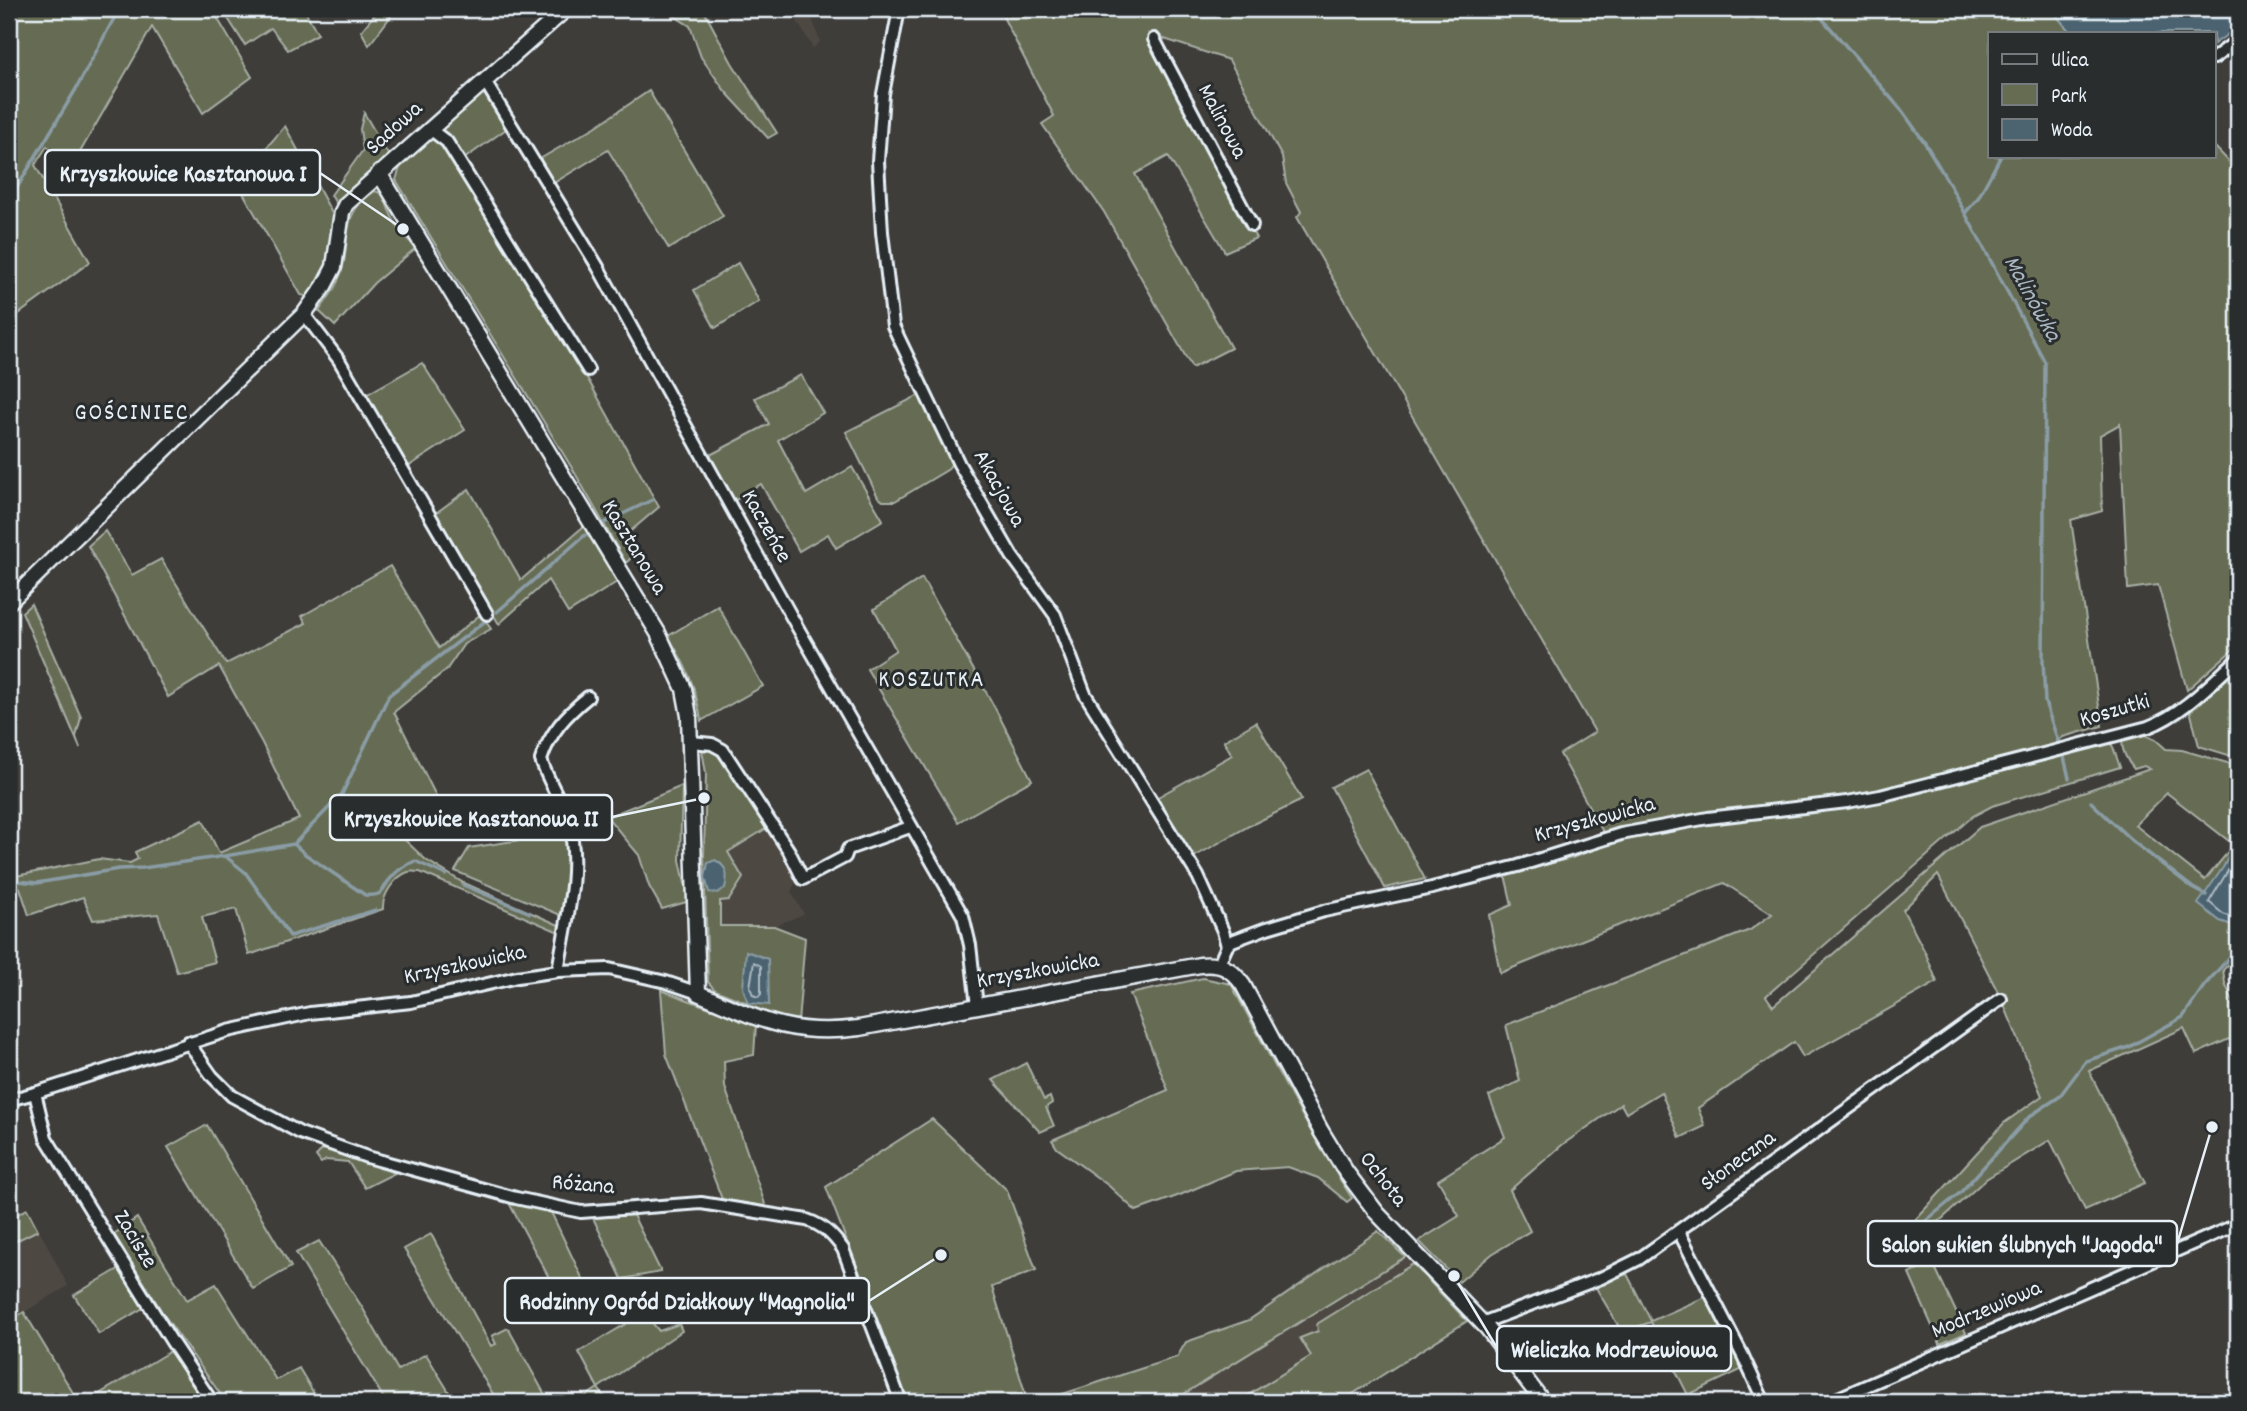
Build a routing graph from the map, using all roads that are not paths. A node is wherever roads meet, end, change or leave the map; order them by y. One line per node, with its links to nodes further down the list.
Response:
1 (566, 9): 6 (street, Sadowa)
2 (899, 9): 19 (street, Akacjowa)
3 (1154, 39): 9 (street, Malinowa)
4 (2238, 40): 5 (street)
5 (2216, 56)
6 (484, 80): 7 (street, Sadowa); 18 (street, Kaczeńce)
7 (430, 129): 8 (street, Sadowa); 11 (street)
8 (379, 173): 10 (street, Sadowa); 16 (street, Kasztanowa)
9 (1252, 225)
10 (304, 314): 12 (street, Sadowa); 13 (street)
11 (588, 370)
12 (9, 602)
13 (487, 614)
14 (2238, 659): 17 (street, Koszutki)
15 (588, 697): 21 (street)
16 (691, 742): 18 (street); 22 (street, Kasztanowa)
17 (2066, 747): 19 (street, Krzyszkowicka)
18 (910, 827): 24 (street, Kaczeńce)
19 (1227, 946): 20 (street)
20 (1219, 964): 24 (street, Krzyszkowicka); 30 (street, Ochota)
21 (558, 971): 22 (street, Krzyszkowicka); 25 (street, Krzyszkowicka)
22 (698, 993): 24 (street, Krzyszkowicka)
23 (2001, 999): 29 (street, Słoneczna)
24 (977, 1006)
25 (188, 1042): 26 (street, Krzyszkowicka); 32 (street, Różana)
26 (35, 1093): 27 (street, Krzyszkowicka); 31 (street, Zacisze)
27 (9, 1100)
28 (2238, 1224): 35 (street, Modrzewiowa)
29 (1679, 1232): 30 (street, Słoneczna); 34 (street)
30 (1482, 1323): 33 (street, Ochota)
31 (212, 1402)
32 (901, 1402)
33 (1543, 1402)
34 (1764, 1402)
35 (1829, 1402)

